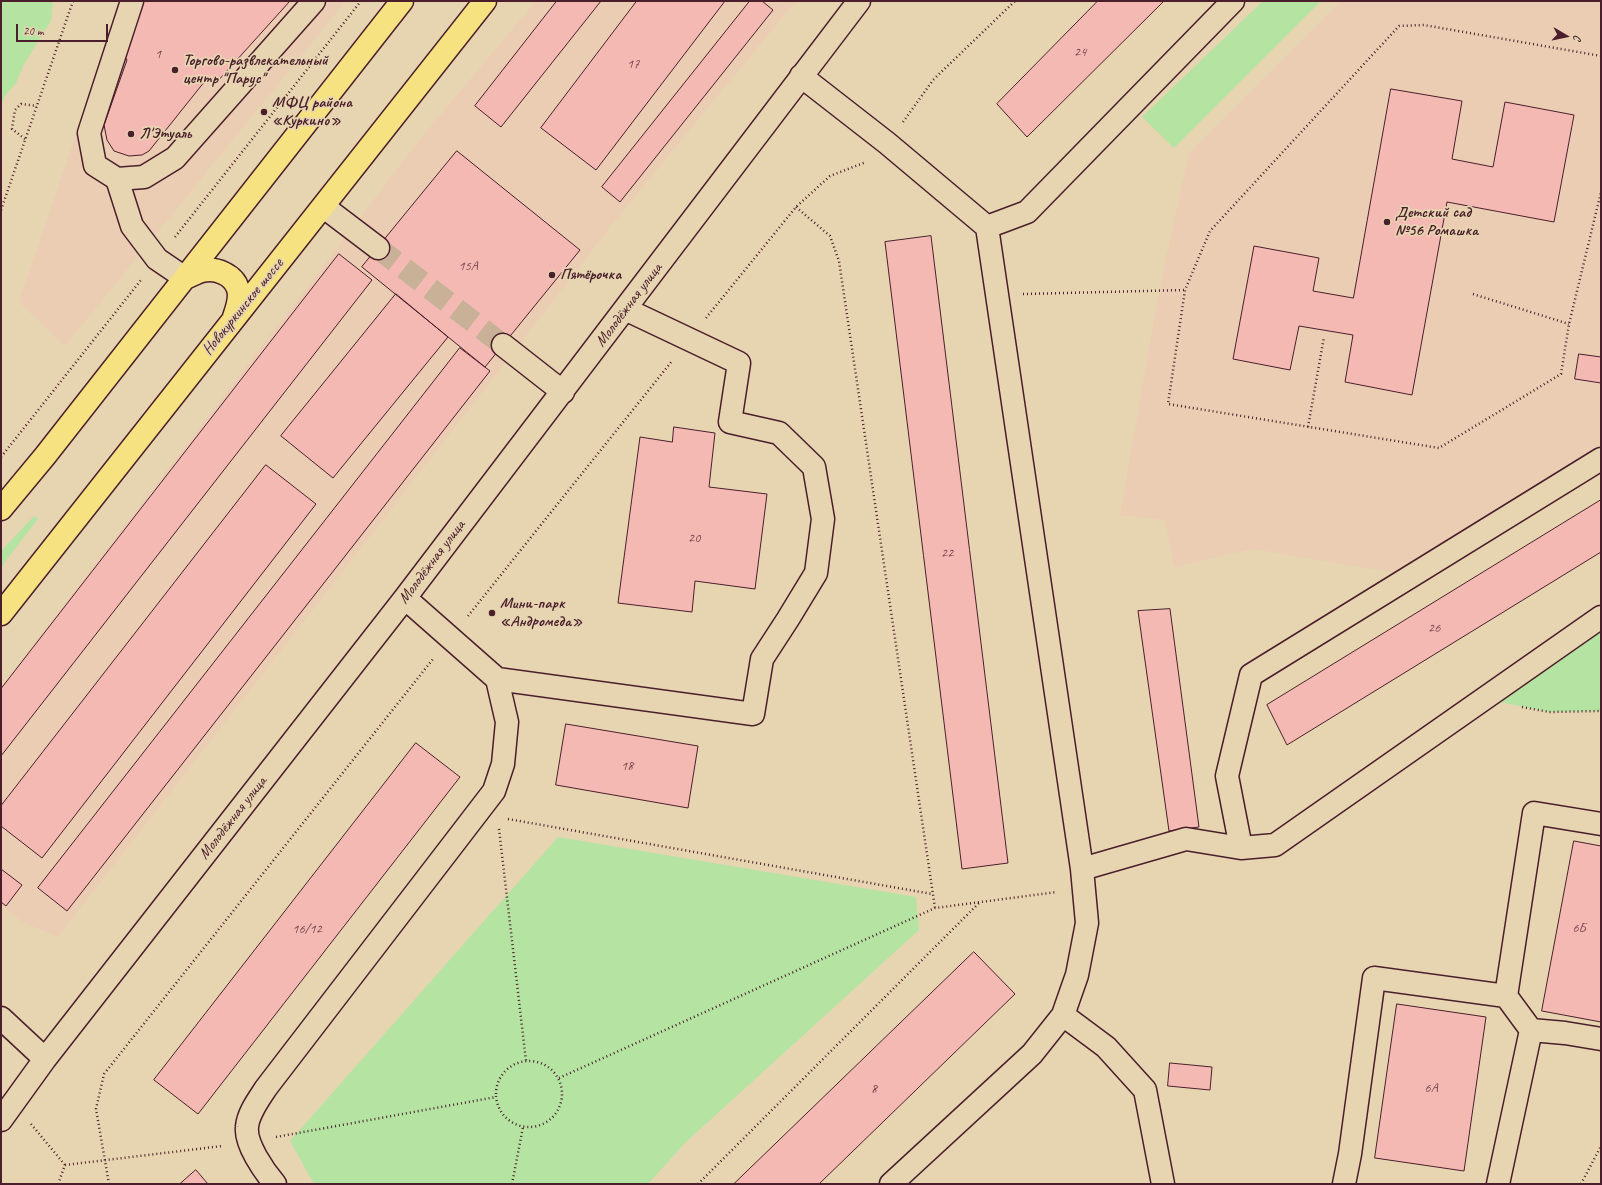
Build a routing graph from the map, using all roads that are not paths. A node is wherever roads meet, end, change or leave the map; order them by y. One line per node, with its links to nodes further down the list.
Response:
1 (132, 1): 8 (street)
2 (314, 1): 8 (street)
3 (402, 1): 12 (main road)
4 (485, 1): 9 (main road, Новокуркинское шоссе)
5 (859, 1): 7 (street, Молодёжная улица)
6 (1233, 1): 10 (street)
7 (801, 76): 10 (street); 13 (street, Молодёжная улица)
8 (117, 179): 12 (street)
9 (324, 206): 11 (street); 14 (main road, Новокуркинское шоссе)
10 (987, 227): 26 (street)
11 (378, 248)
12 (185, 278): 14 (main road); 18 (main road)
13 (625, 310): 16 (street, Молодёжная улица); 23 (street)
14 (234, 318): 21 (main road, Новокуркинское шоссе)
15 (503, 345): 16 (street)
16 (563, 392): 20 (street, Молодёжная улица)
17 (1601, 459): 25 (street)
18 (8, 495): 19 (main road)
19 (1, 509)
20 (405, 598): 23 (street); 32 (street, Молодёжная улица)
21 (1, 614)
22 (1601, 617): 25 (street)
23 (497, 679): 34 (street)
24 (1601, 824): 27 (street)
25 (1241, 848): 26 (street)
26 (1082, 879): 28 (street)
27 (1506, 996): 30 (street); 37 (street)
28 (1063, 1015): 35 (street); 36 (street)
29 (1, 1018): 32 (street)
30 (1531, 1030): 31 (street); 38 (street)
31 (1601, 1039)
32 (45, 1059): 33 (street, Молодёжная улица)
33 (1, 1120)
34 (275, 1184)
35 (891, 1184)
36 (1163, 1184)
37 (1344, 1184)
38 (1498, 1184)

